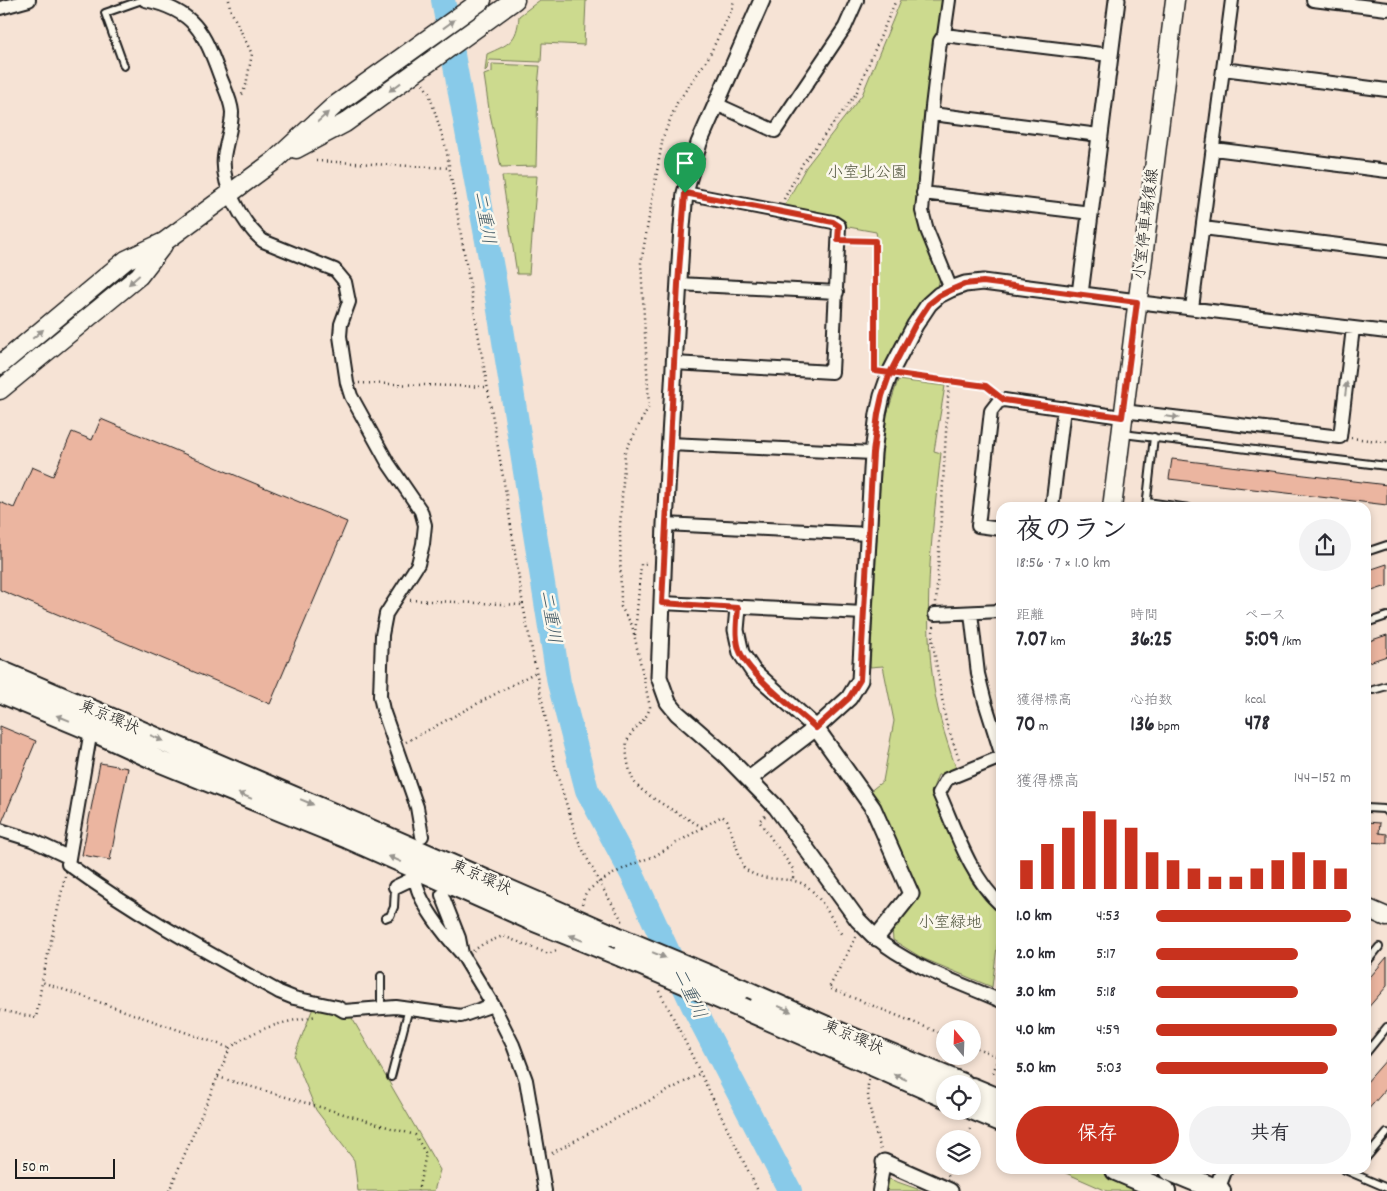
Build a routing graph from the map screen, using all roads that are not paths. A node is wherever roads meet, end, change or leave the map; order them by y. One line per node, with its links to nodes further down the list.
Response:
1 (29, 0): 12 (street)
2 (143, 0): 16 (lane); 25 (street)
3 (515, 0): 23 (main road, one-way to 23)
4 (762, 0): 19 (street)
5 (857, 0): 19 (street)
6 (949, 0): 14 (street)
7 (1117, 0): 15 (street)
8 (1175, 0): 36 (main road, 小室停車場復線)
9 (1232, 0): 17 (street)
10 (1313, 0): 13 (street)
11 (476, 5): 23 (main road, one-way to 11)
12 (0, 8)
13 (1387, 9)
14 (944, 36): 15 (street); 20 (street)
15 (1110, 55): 21 (street)
16 (124, 66)
17 (1223, 69): 18 (street); 22 (street)
18 (1387, 90)
19 (716, 104): 26 (street)
20 (932, 114): 21 (street); 27 (street)
21 (1099, 135): 28 (street)
22 (1214, 149): 24 (street); 29 (street)
23 (274, 161): 25 (main road)
24 (1387, 171)
25 (231, 192): 30 (main road); 77 (street)
26 (685, 193): 32 (street); 34 (street)
27 (923, 193): 28 (street); 33 (street)
28 (1090, 213): 35 (street)
29 (1203, 228): 31 (street); 37 (street)
30 (164, 242): 41 (main road, one-way to 30); 42 (main road, one-way to 42)
31 (1387, 251)
32 (678, 284): 34 (street); 40 (street)
33 (951, 290): 35 (street); 47 (street)
34 (837, 292): 40 (street)
35 (1080, 294): 36 (street)
36 (1137, 302): 37 (street); 44 (main road, 小室停車場復線)
37 (1192, 308): 38 (street)
38 (1353, 328): 39 (street); 44 (street, one-way to 38)
39 (1387, 332)
40 (674, 362): 46 (street)
41 (0, 365)
42 (0, 390)
43 (1064, 408): 44 (street); 49 (street); 53 (street)
44 (1122, 420): 45 (lane); 50 (main road, 小室停車場復線)
45 (1154, 437): 48 (lane); 51 (lane)
46 (669, 444): 47 (street); 52 (street)
47 (873, 453): 54 (street)
48 (1387, 466)
49 (1053, 502)
50 (1113, 502)
51 (1146, 502)
52 (665, 524): 54 (street); 57 (street)
53 (996, 528)
54 (868, 534): 61 (street)
55 (1387, 545): 56 (lane)
56 (1371, 550)
57 (662, 603): 58 (street); 73 (street)
58 (738, 608): 61 (street); 69 (street)
59 (996, 611): 60 (street)
60 (971, 613): 62 (street); 71 (street)
61 (864, 614): 69 (street)
62 (935, 614)
63 (1387, 616): 64 (lane)
64 (1371, 621)
65 (0, 671): 97 (highway, 東京環状, one-way to 97, bridge)
66 (1387, 686): 67 (lane)
67 (1373, 690)
68 (0, 692): 70 (highway, 東京環状, one-way to 68)
69 (816, 728): 73 (street); 86 (street)
70 (91, 730): 78 (street); 79 (highway, 東京環状, one-way to 70)
71 (996, 737)
72 (996, 759): 82 (street)
73 (749, 779): 86 (street)
74 (1371, 808): 75 (lane)
75 (1387, 812)
76 (0, 830): 78 (street)
77 (422, 836)
78 (68, 860): 93 (street)
79 (418, 873): 80 (street); 88 (street); 100 (highway, 東京環状, one-way to 79, bridge)
80 (395, 887): 85 (lane)
81 (442, 895): 88 (street)
82 (996, 900)
83 (1371, 910): 84 (main road)
84 (1387, 916)
85 (385, 918)
86 (876, 938): 91 (street)
87 (1379, 947): 89 (lane)
88 (462, 956): 92 (street)
89 (1371, 957)
90 (381, 976): 93 (lane)
91 (996, 999)
92 (492, 1005): 94 (street); 112 (street)
93 (380, 1007): 94 (street)
94 (409, 1008): 98 (lane)
95 (1387, 1027): 96 (lane)
96 (1371, 1047)
97 (941, 1075)
98 (391, 1077)
99 (981, 1092): 101 (highway)
100 (936, 1093)
101 (996, 1098)
102 (981, 1113): 103 (highway)
103 (996, 1119)
104 (1387, 1133): 105 (lane)
105 (1371, 1152)
106 (884, 1162): 113 (street); 114 (street)
107 (1125, 1174): 115 (highway)
108 (1178, 1174): 116 (highway)
109 (1223, 1174): 116 (street)
110 (1358, 1174): 111 (lane)
111 (1387, 1188)
112 (545, 1191)
113 (879, 1191)
114 (950, 1191)
115 (1165, 1191)
116 (1217, 1191)

